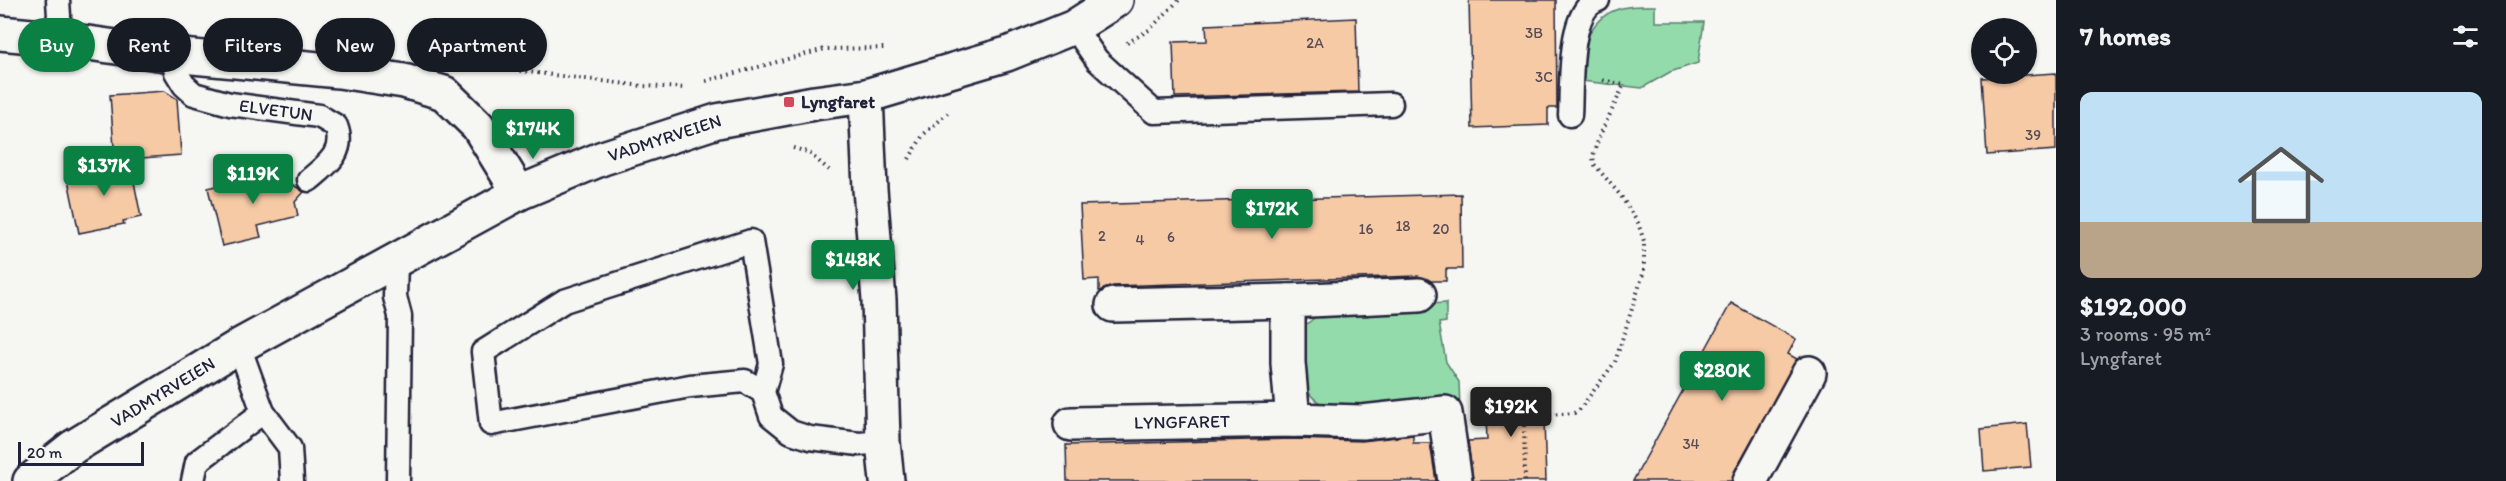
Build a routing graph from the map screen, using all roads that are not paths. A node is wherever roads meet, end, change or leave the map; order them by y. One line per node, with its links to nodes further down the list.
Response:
1 (58, 0): 4 (lane)
2 (1116, 0): 5 (street, VADMYRVEIEN)
3 (1598, 0): 12 (lane)
4 (58, 18)
5 (1074, 27): 10 (street, VADMYRVEIEN); 11 (lane)
6 (0, 33): 7 (street)
7 (18, 35)
8 (191, 57): 14 (street)
9 (178, 72): 13 (lane, ELVETUN)
10 (866, 96): 14 (street, VADMYRVEIEN); 25 (street)
11 (1391, 104)
12 (1570, 115)
13 (309, 180)
14 (519, 193): 15 (street, VADMYRVEIEN)
15 (396, 262): 19 (street, VADMYRVEIEN); 29 (lane)
16 (1419, 295): 17 (street)
17 (1288, 301): 18 (street); 23 (street)
18 (1113, 305)
19 (239, 346): 22 (lane, VADMYRVEIEN); 26 (street, VADMYRVEIEN)
20 (1809, 374): 32 (street)
21 (763, 392): 21 (lane); 25 (lane)
22 (263, 412): 27 (lane); 28 (lane, VADMYRVEIEN)
23 (1293, 420): 24 (street, LYNGFARET); 31 (street, LYNGFARET)
24 (1071, 424)
25 (883, 442): 30 (street)
26 (30, 481)
27 (193, 481)
28 (292, 481)
29 (398, 481)
30 (887, 481)
31 (1455, 481)
32 (1750, 481)

